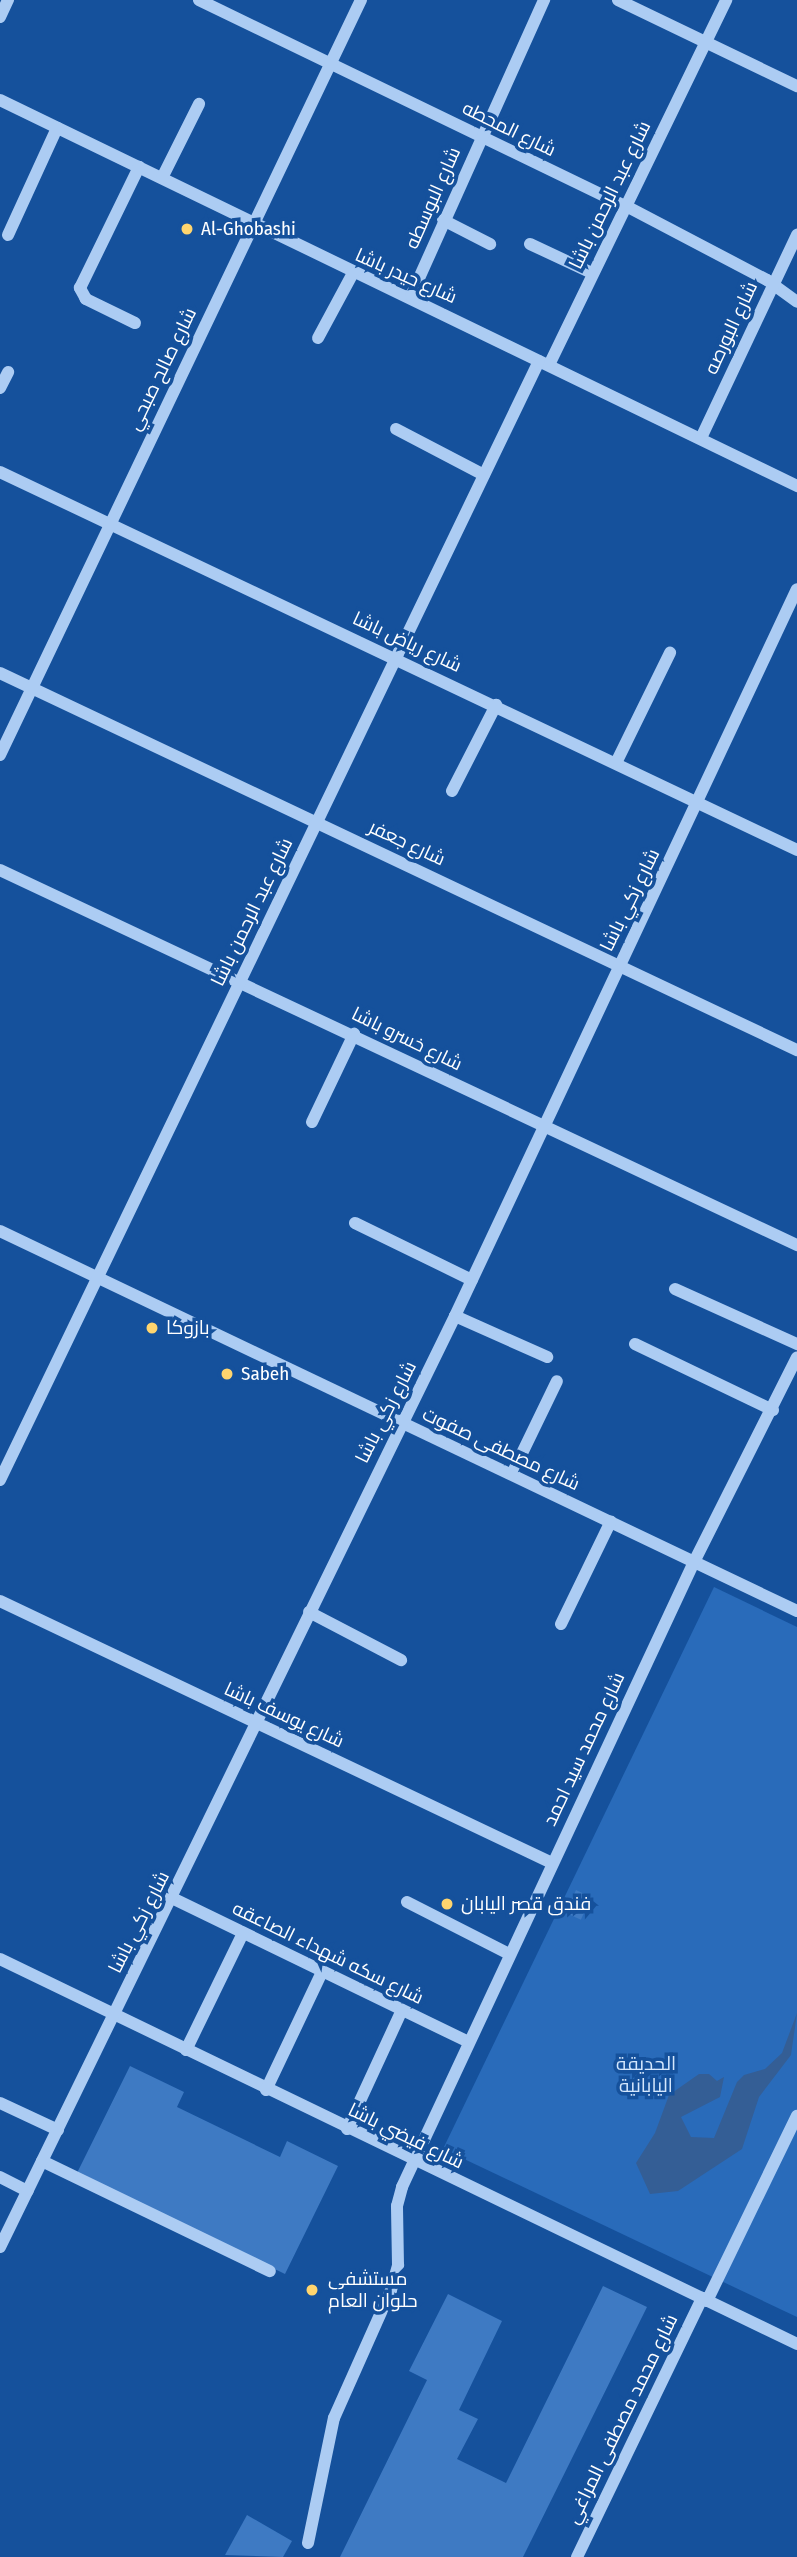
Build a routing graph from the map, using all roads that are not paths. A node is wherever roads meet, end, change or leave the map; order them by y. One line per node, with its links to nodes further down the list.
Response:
1 (8, 0): 7 (street)
2 (199, 0): 9 (street, شارع المحطه)
3 (361, 0): 9 (street, شارع صالح صبحي)
4 (544, 0): 14 (street, شارع البوسطه)
5 (618, 0): 8 (street)
6 (726, 0): 8 (street, شارع عبد الرحمن باشا)
7 (0, 17)
8 (706, 42): 10 (street); 17 (street, شارع عبد الرحمن باشا)
9 (330, 64): 14 (street, شارع المحطه); 19 (street, شارع صالح صبحي)
10 (797, 86)
11 (0, 100): 13 (street, شارع حيدر باشا)
12 (199, 104): 16 (street)
13 (57, 128): 15 (street, شارع حيدر باشا); 20 (street)
14 (482, 137): 17 (street, شارع المحطه); 18 (street, شارع البوسطه)
15 (139, 167): 16 (street, شارع حيدر باشا); 29 (street)
16 (162, 178): 19 (street, شارع حيدر باشا)
17 (626, 206): 25 (street, شارع عبد الرحمن باشا); 26 (street, شارع المحطه)
18 (443, 220): 22 (street); 27 (street, شارع البوسطه)
19 (253, 224): 24 (street, شارع حيدر باشا); 39 (street, شارع صالح صبحي)
20 (8, 234)
21 (797, 235): 26 (street, شارع البورصه)
22 (490, 244)
23 (530, 244): 25 (street)
24 (353, 273): 27 (street, شارع حيدر باشا); 30 (street)
25 (592, 273): 31 (street, شارع عبد الرحمن باشا)
26 (773, 285): 28 (street, شارع المحطه); 35 (street, شارع البورصه)
27 (411, 296): 31 (street, شارع حيدر باشا)
28 (797, 302)
29 (135, 323)
30 (318, 338)
31 (544, 363): 35 (street, شارع حيدر باشا); 37 (street, شارع عبد الرحمن باشا)
32 (8, 372): 33 (street)
33 (0, 388)
34 (396, 429): 37 (street)
35 (701, 438): 38 (street, شارع حيدر باشا)
36 (0, 472): 39 (street, شارع رياض باشا)
37 (484, 475): 42 (street, شارع عبد الرحمن باشا)
38 (797, 486)
39 (110, 523): 42 (street, شارع رياض باشا); 44 (street, شارع صالح صبحي)
40 (797, 589): 49 (street, شارع زكي باشا)
41 (670, 653): 47 (street)
42 (396, 658): 45 (street, شارع رياض باشا); 50 (street, شارع عبد الرحمن باشا)
43 (0, 673): 44 (street, شارع جعفر)
44 (31, 688): 46 (street, شارع صالح صبحي); 50 (street, شارع جعفر)
45 (496, 705): 47 (street, شارع رياض باشا); 48 (street)
46 (0, 755)
47 (616, 762): 49 (street, شارع رياض باشا)
48 (452, 791)
49 (699, 803): 51 (street, شارع رياض باشا); 53 (street, شارع زكي باشا)
50 (317, 822): 53 (street, شارع جعفر); 54 (street, شارع عبد الرحمن باشا)
51 (797, 850)
52 (0, 870): 54 (street, شارع خسرو باشا)
53 (620, 964): 56 (street, شارع جعفر); 58 (street, شارع زكي باشا)
54 (239, 982): 55 (street, شارع خسرو باشا); 62 (street, شارع عبد الرحمن باشا)
55 (354, 1034): 57 (street); 58 (street, شارع خسرو باشا)
56 (797, 1050)
57 (312, 1122)
58 (541, 1126): 61 (street, شارع خسرو باشا); 63 (street, شارع زكي باشا)
59 (355, 1223): 63 (street)
60 (0, 1231): 62 (street, شارع مصطفى صفوت)
61 (797, 1245)
62 (97, 1277): 72 (street, شارع مصطفى صفوت); 74 (street, شارع عبد الرحمن باشا)
63 (472, 1280): 65 (street, شارع زكي باشا)
64 (675, 1289): 67 (street)
65 (455, 1316): 69 (street); 72 (street, شارع زكي باشا)
66 (635, 1343): 71 (street)
67 (797, 1344)
68 (797, 1356): 71 (street, شارع محمد سيد احمد)
69 (547, 1357)
70 (557, 1381): 73 (street)
71 (774, 1410): 76 (street, شارع محمد سيد احمد)
72 (401, 1423): 73 (street, شارع مصطفى صفوت); 79 (street, شارع زكي باشا)
73 (512, 1474): 75 (street, شارع مصطفى صفوت)
74 (0, 1480)
75 (611, 1521): 76 (street, شارع مصطفى صفوت); 80 (street)
76 (694, 1562): 78 (street, شارع مصطفى صفوت); 83 (street, شارع محمد سيد احمد)
77 (0, 1601): 82 (street, شارع يوسف باشا)
78 (797, 1611)
79 (309, 1612): 81 (street); 82 (street, شارع زكي باشا)
80 (561, 1625)
81 (401, 1660)
82 (255, 1723): 83 (street, شارع يوسف باشا); 84 (street, شارع زكي باشا)
83 (552, 1863): 87 (street, شارع محمد سيد احمد)
84 (172, 1898): 86 (street, شارع سكه شهداء الصاعقه); 91 (street, شارع زكي باشا)
85 (407, 1902): 87 (street)
86 (243, 1933): 89 (street, شارع سكه شهداء الصاعقه); 93 (street)
87 (509, 1954): 92 (street, شارع محمد سيد احمد)
88 (0, 1959): 91 (street, شارع فيضي باشا)
89 (323, 1972): 90 (street, شارع سكه شهداء الصاعقه); 94 (street)
90 (402, 2011): 92 (street, شارع سكه شهداء الصاعقه); 97 (street)
91 (113, 2015): 93 (street, شارع فيضي باشا); 98 (street, شارع زكي باشا)
92 (468, 2042): 100 (street, شارع محمد سيد احمد)
93 (186, 2050): 94 (street, شارع فيضي باشا)
94 (266, 2090): 97 (street, شارع فيضي باشا)
95 (0, 2103): 98 (street)
96 (797, 2116): 105 (street, شارع محمد مصطفى المراغي)
97 (347, 2129): 100 (street, شارع فيضي باشا)
98 (58, 2130): 99 (street, شارع زكي باشا)
99 (42, 2161): 102 (street, شارع زكي باشا); 104 (street)
100 (414, 2161): 105 (street, شارع فيضي باشا); 107 (street, شارع محمد سيد احمد)
101 (0, 2177): 102 (street)
102 (27, 2191): 103 (street, شارع زكي باشا)
103 (0, 2247)
104 (270, 2271)
105 (705, 2300): 106 (street, شارع فيضي باشا); 108 (street, شارع محمد مصطفى المراغي)
106 (797, 2344)
107 (308, 2543)
108 (577, 2557)

